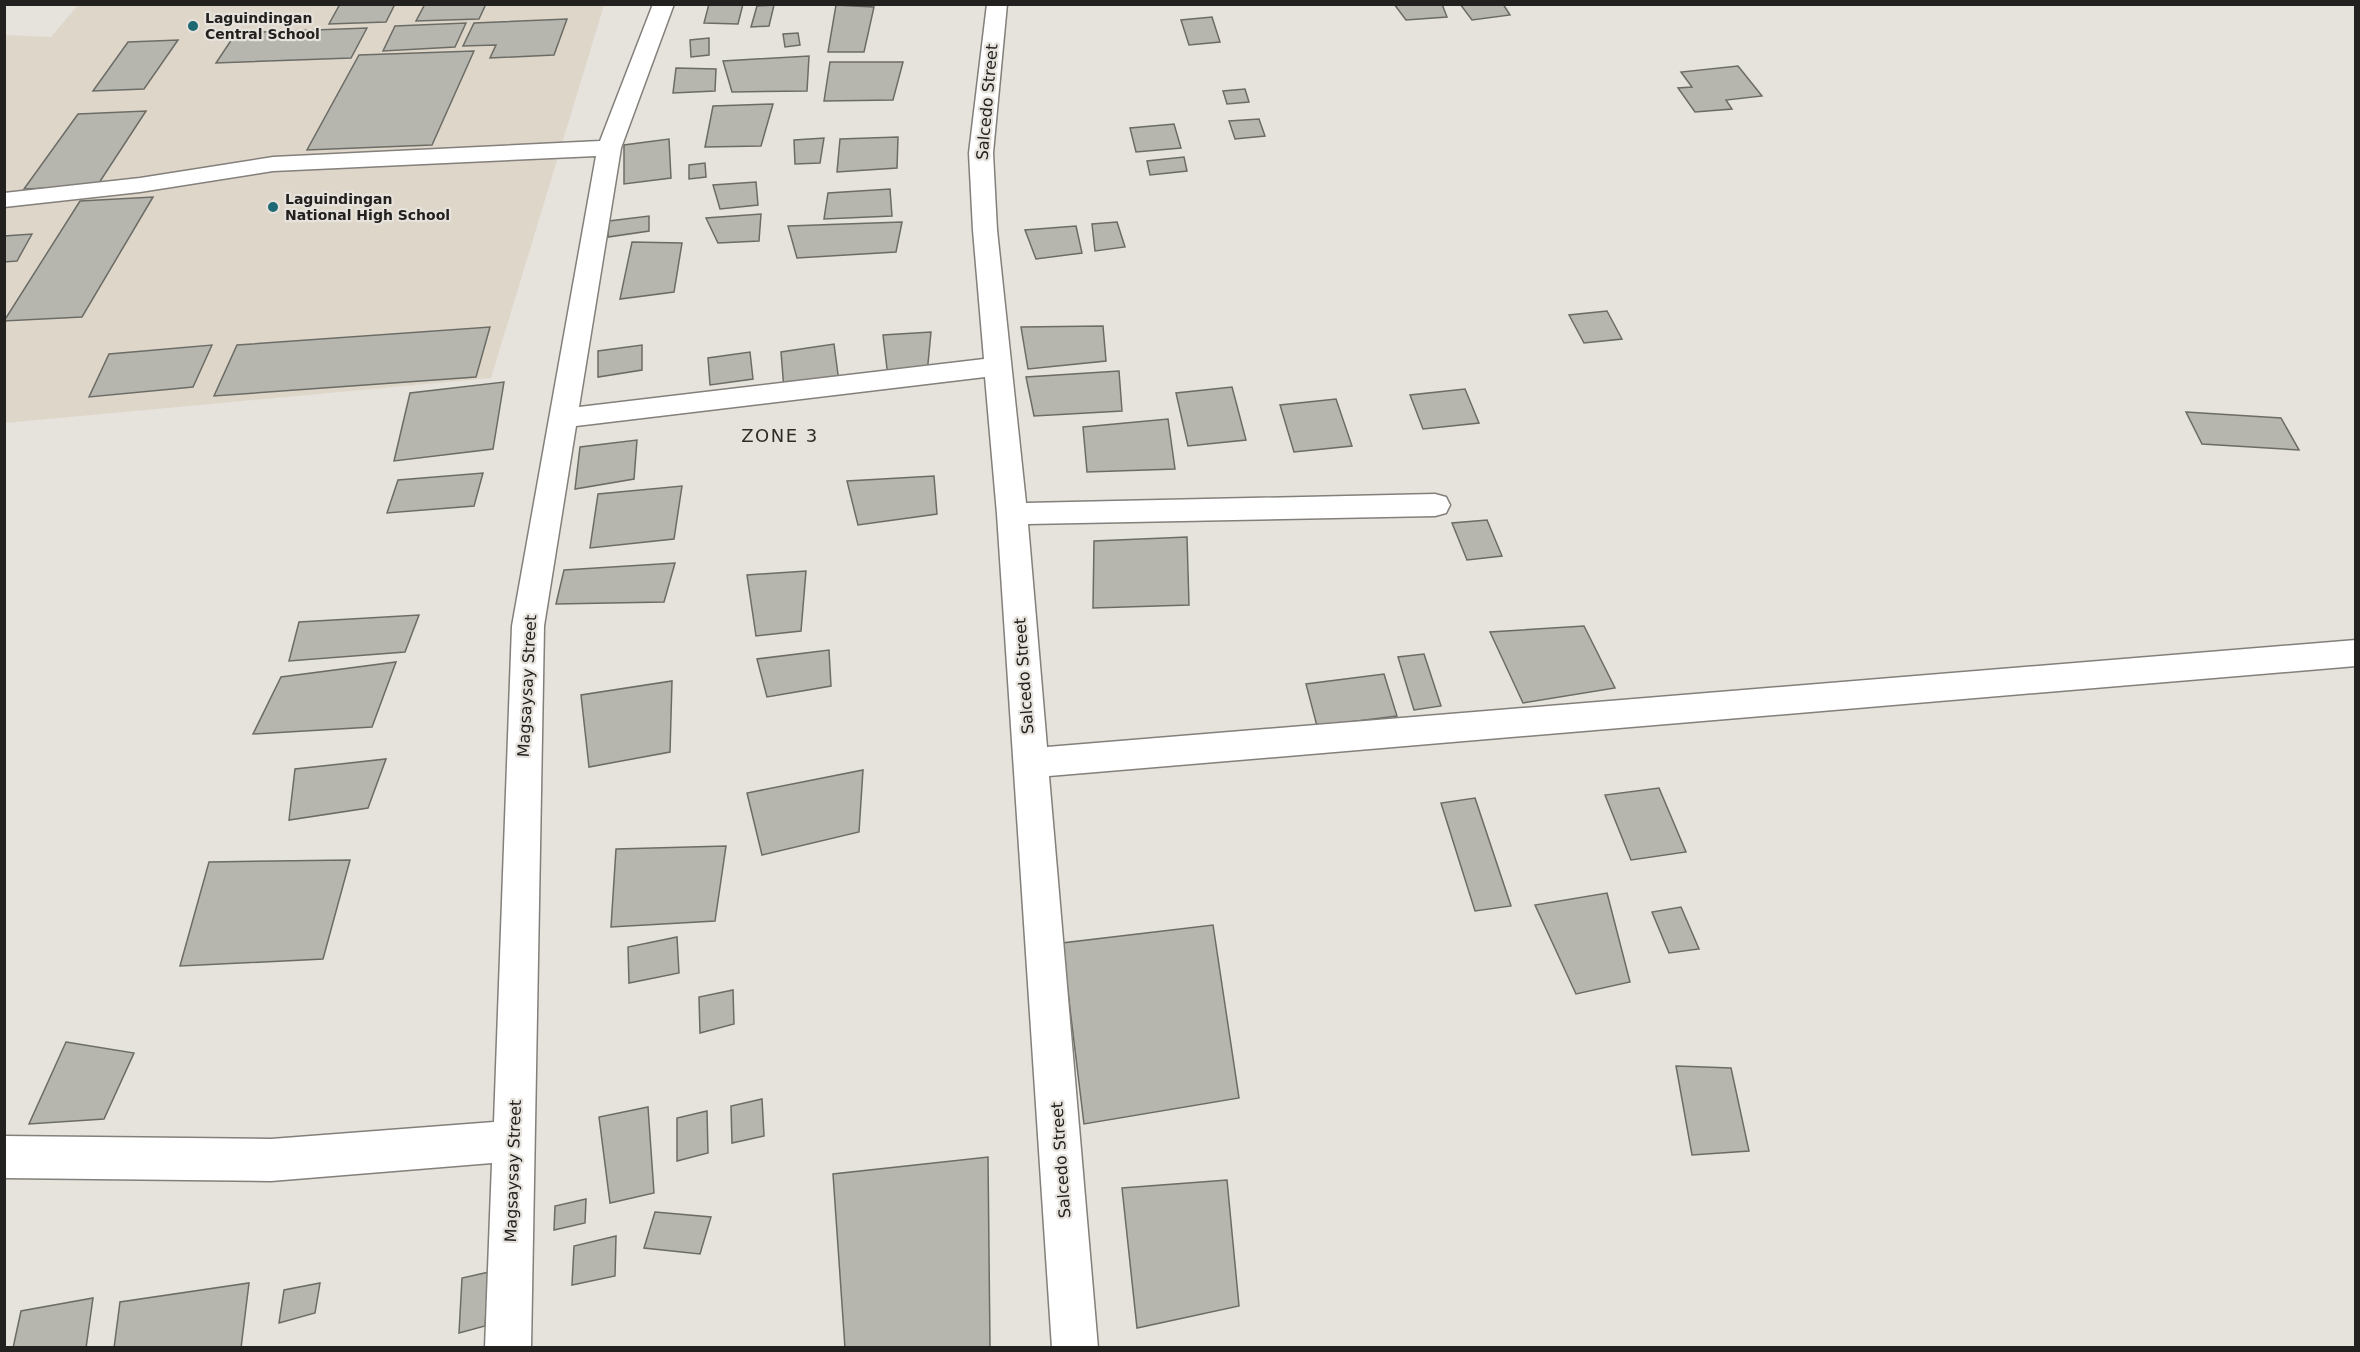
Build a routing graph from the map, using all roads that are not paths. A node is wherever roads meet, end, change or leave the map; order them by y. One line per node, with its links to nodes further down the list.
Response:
1 (664, 4): 3 (street, Magsaysay Street)
2 (997, 4): 5 (street, Salcedo Street)
3 (609, 148): 4 (street); 6 (street, Magsaysay Street)
4 (4, 200)
5 (998, 366): 6 (street); 8 (street, Salcedo Street)
6 (564, 418): 11 (street, Magsaysay Street)
7 (1435, 505): 8 (street)
8 (1012, 514): 10 (street, Salcedo Street)
9 (2355, 653): 10 (street)
10 (1031, 763): 14 (street, Salcedo Street)
11 (513, 1141): 12 (street); 13 (street, Magsaysay Street)
12 (4, 1157)
13 (508, 1347)
14 (1075, 1347)

